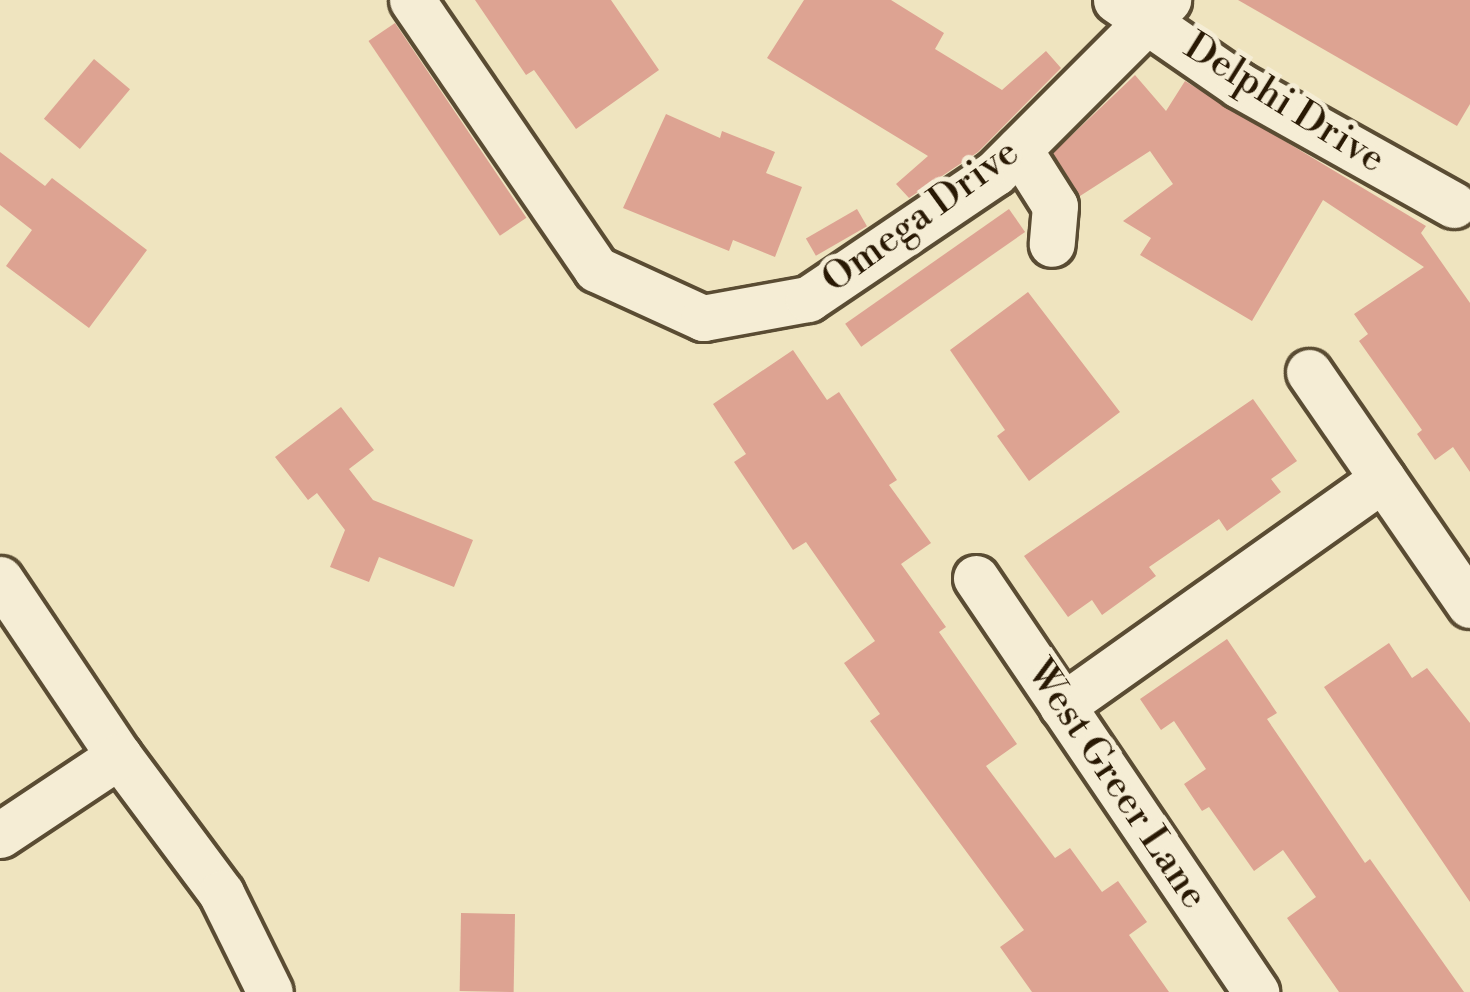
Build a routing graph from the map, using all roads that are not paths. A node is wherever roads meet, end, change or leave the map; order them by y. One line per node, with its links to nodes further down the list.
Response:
1 (412, 0): 3 (street, Omega Drive)
2 (1145, 6): 3 (street, Omega Drive); 4 (street, Delphi Drive)
3 (1019, 149): 5 (street)
4 (1454, 205)
5 (1052, 244)
6 (1309, 372): 7 (street)
7 (1384, 479): 10 (street); 11 (street)
8 (976, 578): 11 (street, West Greer Lane)
9 (0, 579): 12 (street)
10 (1470, 605)
11 (1062, 706): 15 (street, West Greer Lane)
12 (119, 756): 13 (street); 14 (street)
13 (0, 835)
14 (270, 992)
15 (1256, 992)

